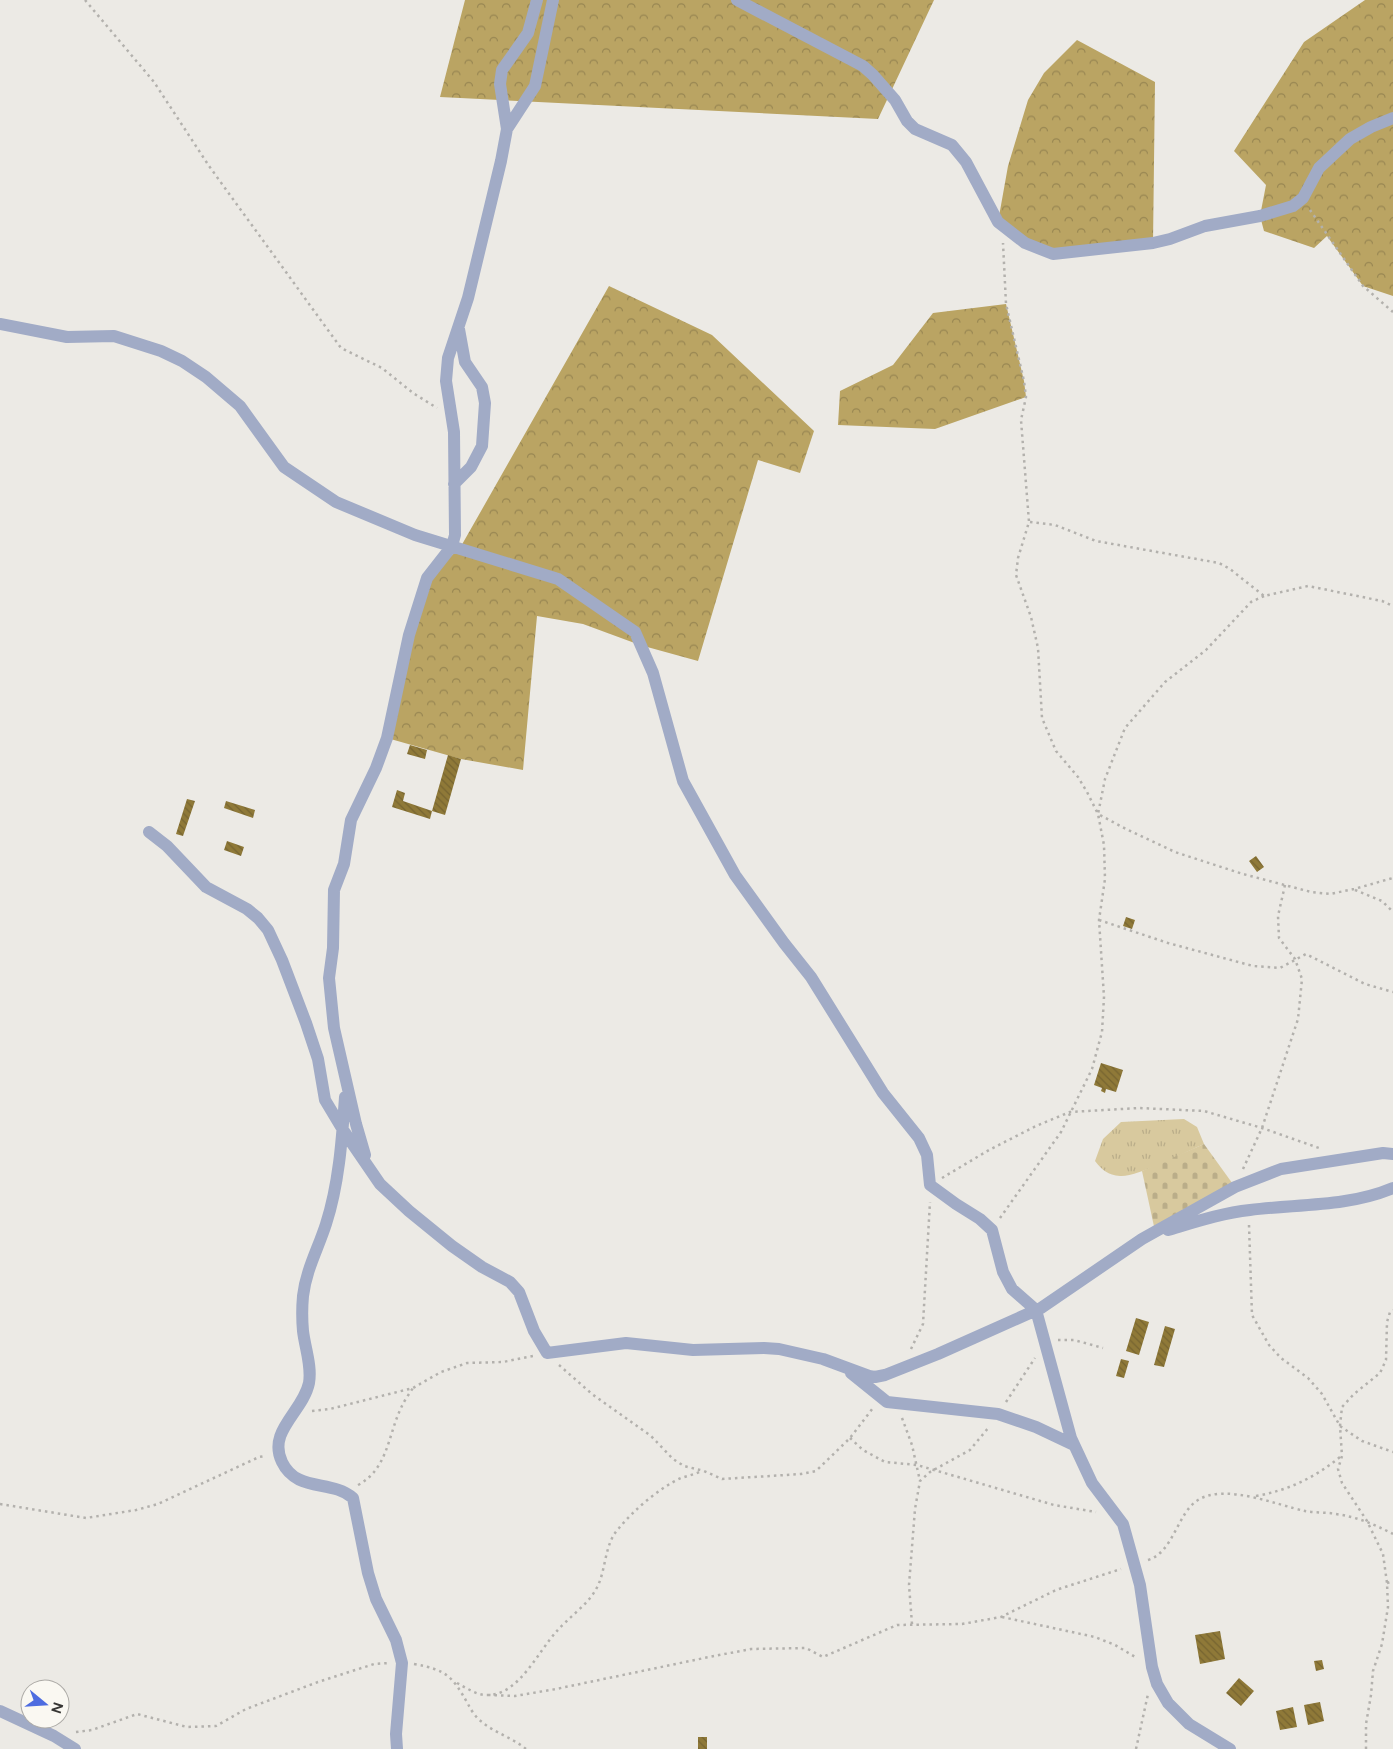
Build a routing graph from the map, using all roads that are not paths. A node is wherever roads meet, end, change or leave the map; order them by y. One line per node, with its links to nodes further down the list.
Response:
1 (537, 0): 5 (street)
2 (554, 0): 5 (street)
3 (737, 0): 4 (street)
4 (1393, 118)
5 (507, 129): 7 (street)
6 (0, 324): 9 (street)
7 (459, 328): 8 (street); 8 (street)
8 (454, 484): 9 (street)
9 (452, 546): 11 (street); 17 (street)
10 (149, 832): 12 (street)
11 (346, 1084): 12 (street); 14 (street)
12 (343, 1130): 14 (street); 22 (street)
13 (1390, 1152): 16 (street)
14 (369, 1167): 18 (street)
15 (1393, 1188): 16 (street)
16 (1142, 1238): 17 (street)
17 (1036, 1310): 18 (street); 19 (street)
18 (841, 1365): 19 (street)
19 (1074, 1445): 23 (street)
20 (0, 1711): 21 (street)
21 (75, 1749)
22 (397, 1749)
23 (1230, 1749)

